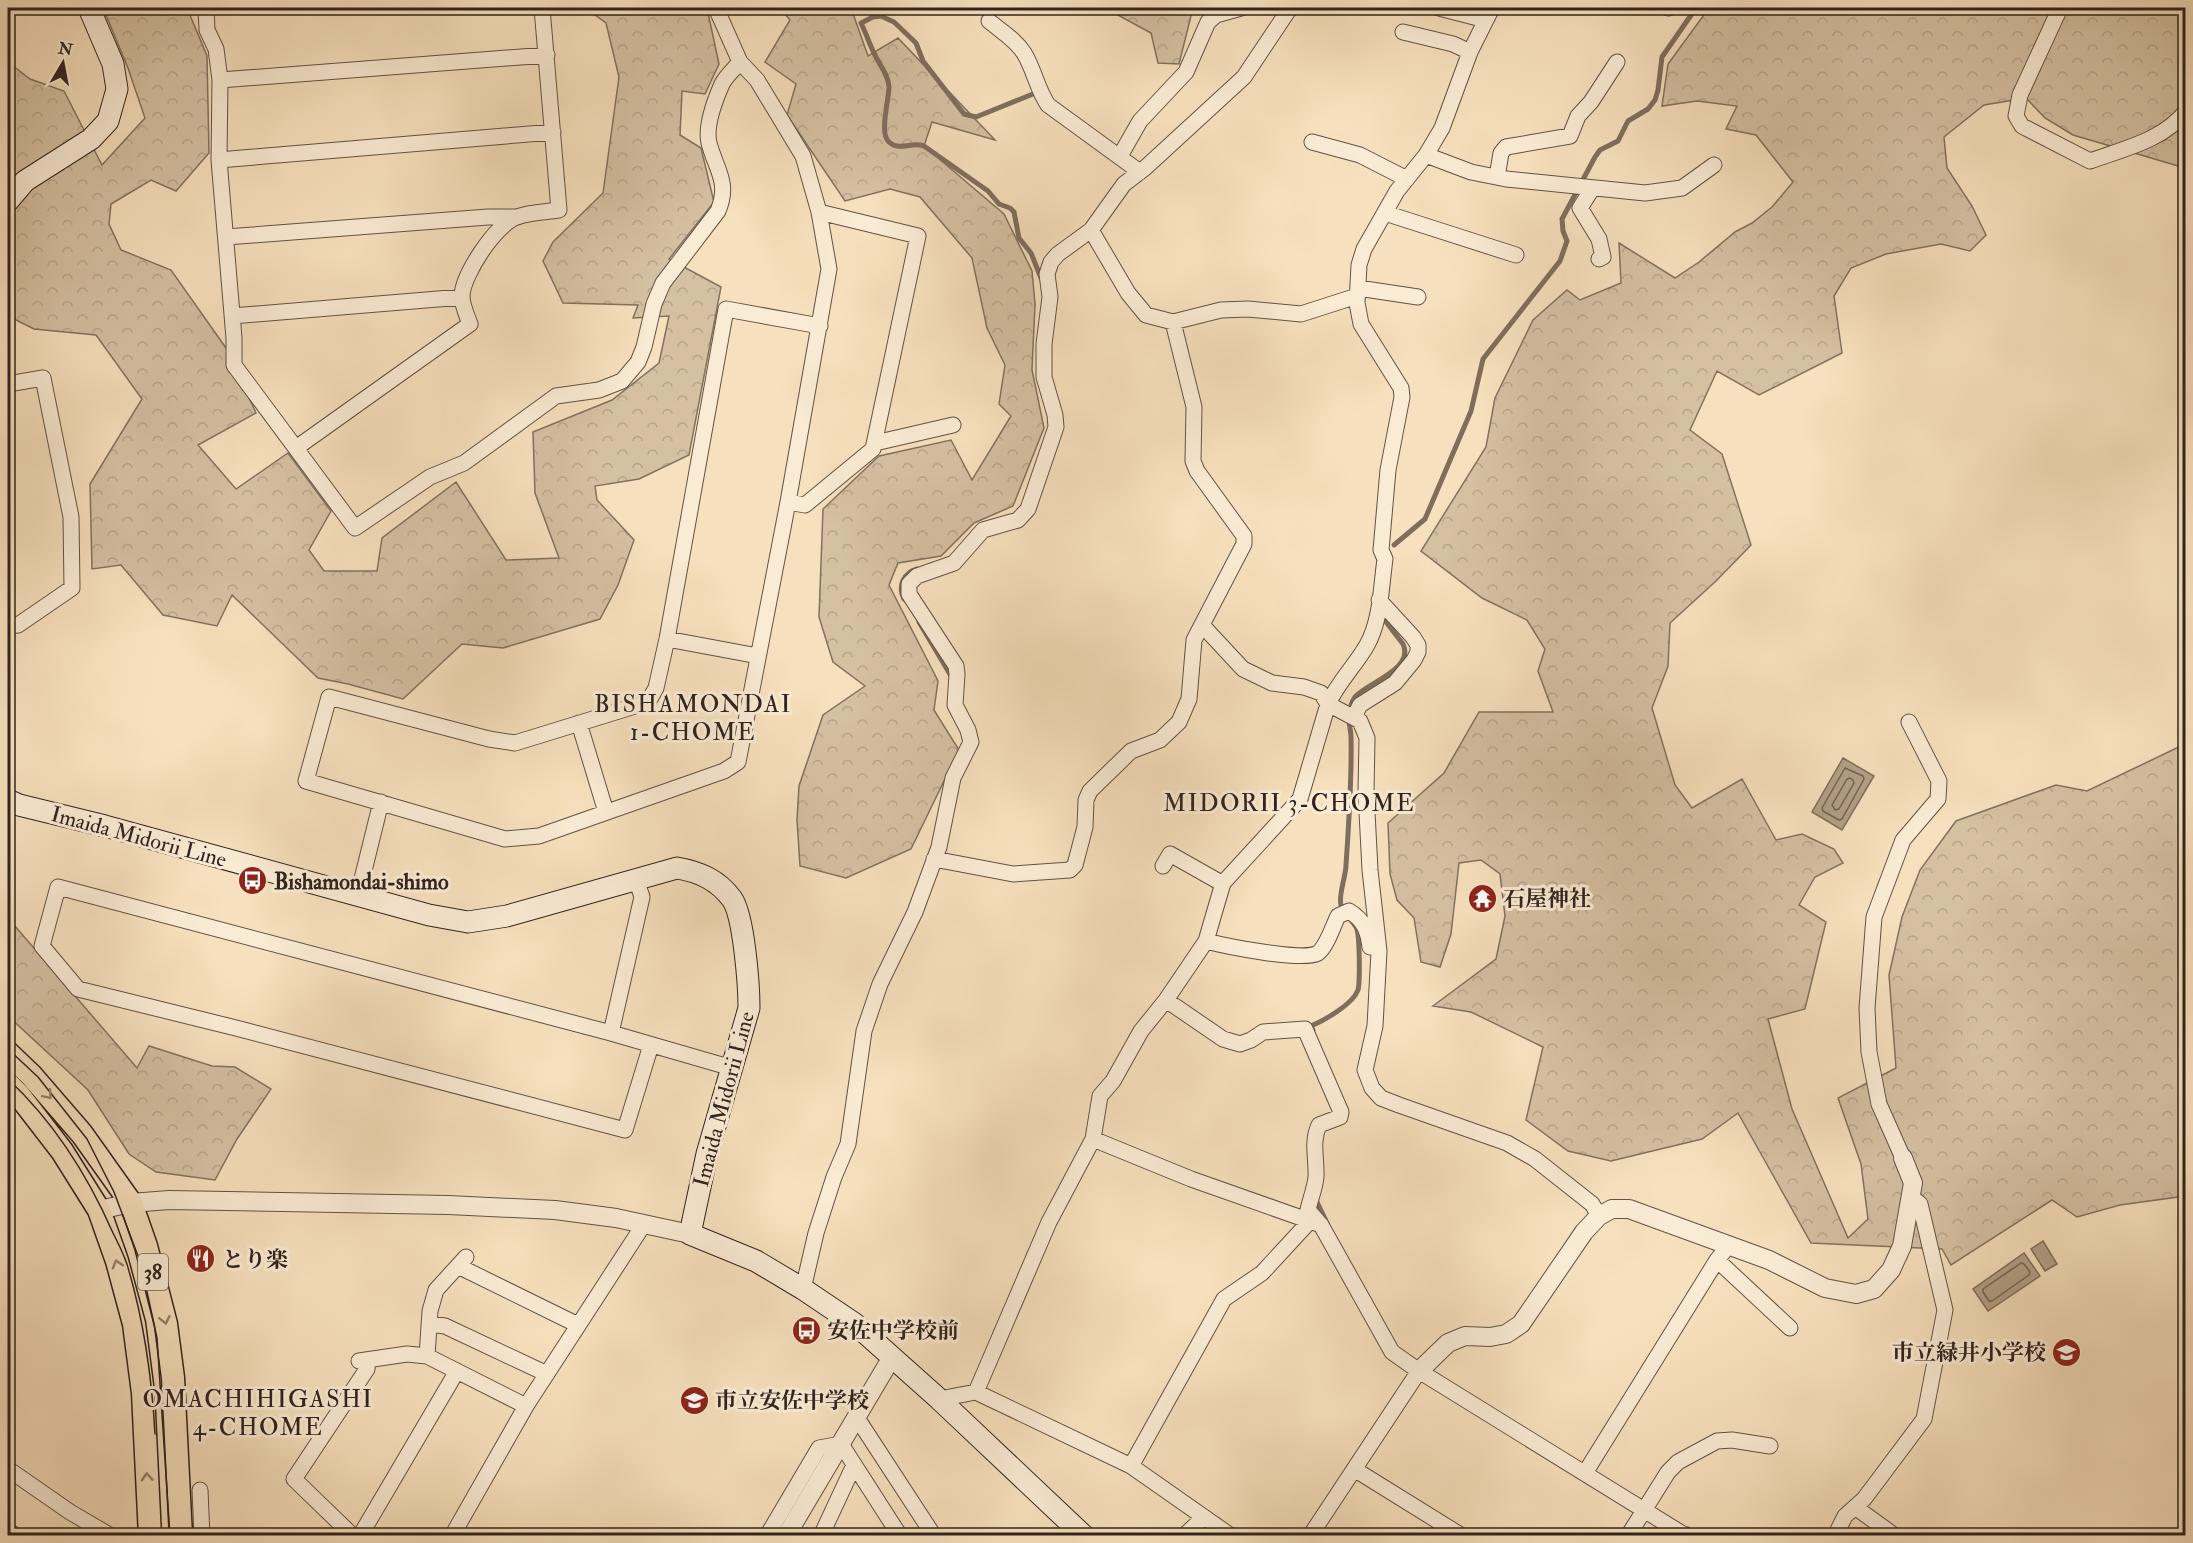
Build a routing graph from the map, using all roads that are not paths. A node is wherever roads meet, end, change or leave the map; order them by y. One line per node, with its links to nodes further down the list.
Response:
1 (88, 8): 29 (main road)
2 (206, 8): 17 (street)
3 (542, 8): 14 (street)
4 (716, 8): 15 (street)
5 (1241, 8): 22 (street)
6 (1290, 8): 25 (street)
7 (1438, 8): 11 (street)
8 (1492, 8): 11 (street)
9 (2060, 8): 18 (street)
10 (989, 21): 22 (street)
11 (1485, 22): 13 (street)
12 (1403, 32): 13 (street)
13 (1470, 52): 21 (street)
14 (547, 55): 17 (street); 19 (street)
15 (740, 62): 30 (street); 46 (street)
16 (1617, 62): 26 (street)
17 (220, 80): 23 (street)
18 (2186, 111)
19 (553, 132): 23 (street); 32 (street)
20 (1312, 142): 27 (street)
21 (1426, 155): 26 (street); 27 (street)
22 (1120, 156): 25 (street)
23 (219, 160): 34 (street)
24 (1714, 165): 28 (street)
25 (1140, 172): 33 (street)
26 (1497, 177): 28 (street)
27 (1407, 179): 31 (street)
28 (1592, 189): 36 (street)
29 (8, 201)
30 (819, 212): 42 (street); 45 (street)
31 (1385, 213): 35 (street); 37 (street)
32 (515, 217): 34 (street); 38 (street)
33 (1091, 230): 41 (street); 60 (street)
34 (226, 237): 40 (street)
35 (1516, 255)
36 (1599, 259)
37 (1358, 292): 39 (street); 41 (street); 48 (street)
38 (462, 297): 40 (street); 46 (street)
39 (1418, 297)
40 (232, 316): 46 (street)
41 (1173, 321): 50 (street)
42 (820, 326): 47 (street); 51 (street)
43 (8, 384): 49 (street)
44 (954, 425): 45 (street)
45 (875, 443): 47 (street)
46 (296, 448)
47 (788, 502): 52 (street)
48 (1379, 600): 53 (street); 54 (street)
49 (8, 626)
50 (1203, 626): 53 (street); 60 (street)
51 (667, 639): 52 (street); 56 (street)
52 (758, 656): 59 (street)
53 (1328, 704): 54 (street); 63 (street)
54 (1354, 717): 66 (street)
55 (1910, 722): 74 (street)
56 (579, 723): 58 (street); 59 (street)
57 (8, 800): 64 (main road, Imaida Midorii Line)
58 (381, 802): 59 (street); 64 (street)
59 (606, 812)
60 (934, 859): 84 (street)
61 (1163, 866): 63 (street)
62 (636, 879): 64 (main road, Imaida Midorii Line); 68 (street); 71 (main road, Imaida Midorii Line)
63 (1223, 884): 65 (street)
64 (358, 895)
65 (1206, 942): 66 (street); 67 (street)
66 (1378, 989): 78 (street)
67 (1166, 999): 73 (street); 79 (street)
68 (611, 1033): 69 (street); 69 (street)
69 (651, 1045): 71 (street)
70 (8, 1053): 76 (main road, 38, one-way to 76)
71 (732, 1068): 81 (main road, Imaida Midorii Line)
72 (8, 1084): 77 (main road, 38)
73 (1092, 1138): 79 (street); 93 (street)
74 (1903, 1158): 75 (street)
75 (1911, 1197): 82 (street); 105 (street)
76 (130, 1203): 77 (street); 80 (street); 112 (main road, 38, one-way to 112)
77 (99, 1210): 111 (main road, 38, one-way to 77)
78 (1599, 1216): 82 (street); 91 (street)
79 (1316, 1223): 91 (street); 100 (street)
80 (644, 1224): 81 (street); 86 (street)
81 (690, 1234): 84 (main road)
82 (1729, 1245): 83 (street)
83 (1717, 1260): 87 (street); 103 (street)
84 (803, 1289): 89 (main road)
85 (429, 1324): 86 (street); 88 (street); 92 (street)
86 (579, 1325): 92 (street)
87 (1790, 1328)
88 (427, 1356): 90 (street); 114 (street)
89 (892, 1357): 94 (main road); 96 (street)
90 (457, 1371): 95 (street); 115 (street)
91 (1419, 1371): 102 (street); 103 (street)
92 (547, 1374): 95 (street)
93 (976, 1392): 94 (street); 100 (street)
94 (939, 1399): 122 (main road)
95 (526, 1406): 116 (street)
96 (857, 1418): 97 (street); 121 (street)
97 (841, 1444): 99 (street); 117 (street); 118 (street)
98 (1770, 1446): 106 (street)
99 (854, 1464): 119 (street); 120 (street)
100 (1131, 1466): 107 (street)
101 (8, 1469): 110 (street)
102 (1354, 1469): 125 (street); 126 (street)
103 (1585, 1473): 106 (street)
104 (200, 1490): 113 (street)
105 (1855, 1507): 129 (street); 130 (street)
106 (1644, 1510): 127 (street); 128 (street)
107 (1204, 1517): 123 (street); 124 (street)
108 (8, 1532): 109 (street)
109 (13, 1536)
110 (111, 1536)
111 (150, 1536)
112 (181, 1536)
113 (202, 1536)
114 (353, 1536)
115 (360, 1536)
116 (453, 1536)
117 (767, 1536)
118 (786, 1536)
119 (821, 1536)
120 (900, 1536)
121 (934, 1536)
122 (1084, 1536)
123 (1184, 1536)
124 (1231, 1536)
125 (1310, 1536)
126 (1462, 1536)
127 (1628, 1536)
128 (1686, 1536)
129 (1835, 1536)
130 (1895, 1536)

